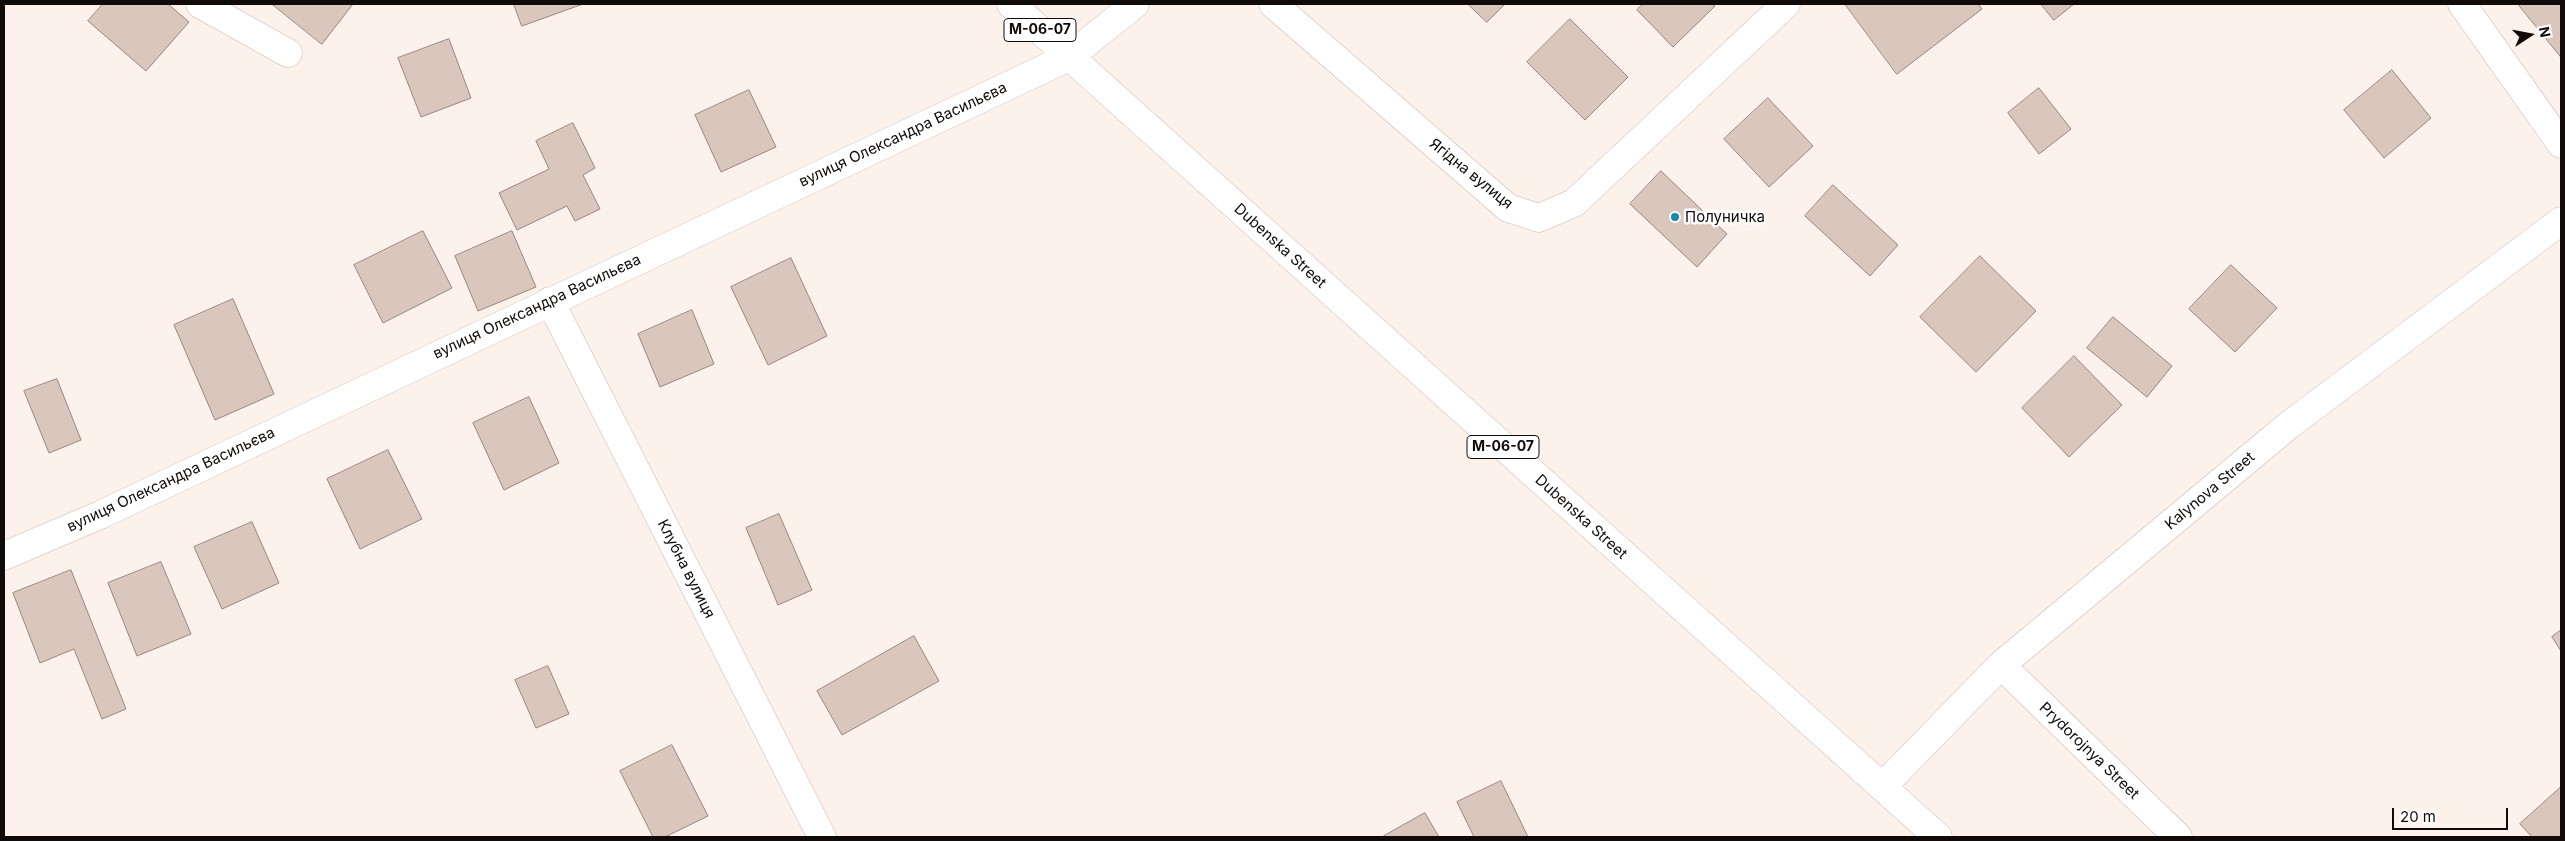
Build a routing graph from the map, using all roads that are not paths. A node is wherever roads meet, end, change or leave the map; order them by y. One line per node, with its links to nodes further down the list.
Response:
1 (200, 4): 7 (street)
2 (1011, 4): 8 (street, М-06-07)
3 (1136, 4): 8 (street, вулиця Олександра Васильєва)
4 (1274, 4): 5 (street, Ягідна вулиця)
5 (1786, 4)
6 (2462, 4): 9 (street)
7 (288, 53)
8 (1069, 56): 11 (street, вулиця Олександра Васильєва); 14 (street, Dubenska Street / М-06-07)
9 (2561, 144)
10 (2561, 222): 13 (street, Kalynova Street)
11 (550, 301): 12 (street, вулиця Олександра Васильєва); 15 (street, Клубна вулиця)
12 (4, 556)
13 (2001, 665): 14 (street, Kalynova Street); 17 (street, Prydorojnya Street)
14 (1882, 787): 16 (street, Dubenska Street / М-06-07)
15 (822, 837)
16 (1938, 837)
17 (2178, 837)

